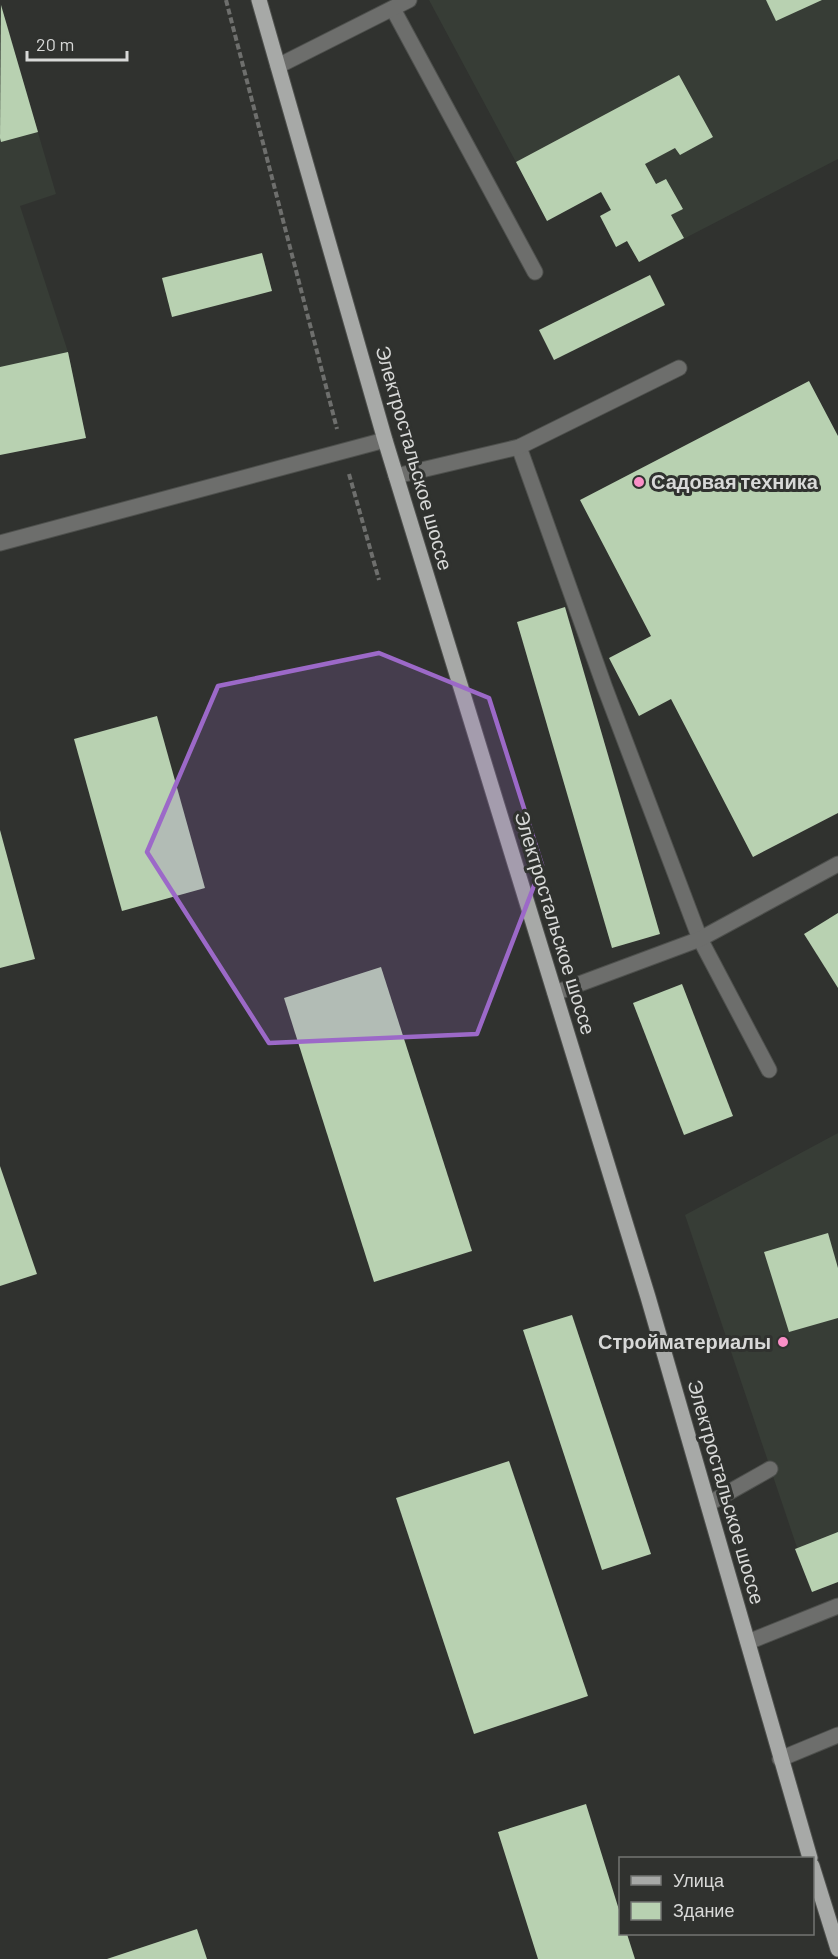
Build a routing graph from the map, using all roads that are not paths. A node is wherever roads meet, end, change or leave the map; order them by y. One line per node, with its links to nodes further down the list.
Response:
1 (260, 0): 4 (main road, Электростальское шоссе)
2 (409, 0): 3 (lane)
3 (393, 9): 4 (lane); 5 (lane)
4 (278, 66): 7 (main road, Электростальское шоссе)
5 (535, 272)
6 (679, 368): 8 (lane)
7 (385, 440): 9 (main road, Электростальское шоссе); 10 (lane)
8 (519, 447): 9 (lane); 12 (lane)
9 (396, 476): 13 (main road, Электростальское шоссе)
10 (0, 543)
11 (838, 864): 12 (lane)
12 (700, 939): 13 (lane); 14 (lane)
13 (555, 993): 16 (main road, Электростальское шоссе)
14 (769, 1070)
15 (770, 1469): 16 (lane)
16 (708, 1504): 18 (main road, Электростальское шоссе)
17 (838, 1606): 18 (lane)
18 (748, 1642): 20 (main road, Электростальское шоссе)
19 (838, 1736): 20 (lane)
20 (780, 1759): 21 (main road, Электростальское шоссе)
21 (810, 1857)
22 (814, 1869): 23 (main road)
23 (838, 1949)

